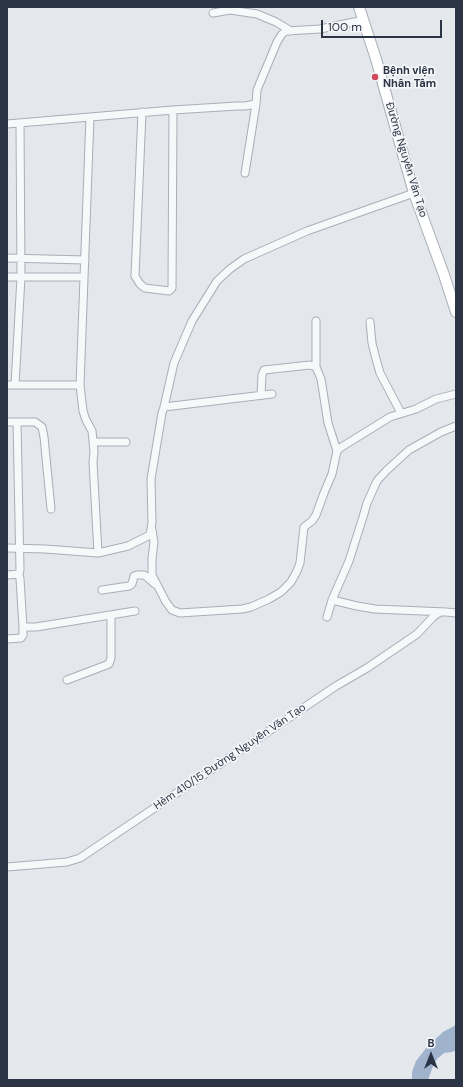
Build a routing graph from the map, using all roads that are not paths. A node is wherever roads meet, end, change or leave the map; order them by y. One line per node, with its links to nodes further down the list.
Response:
1 (359, 7): 3 (main road, Đường Nguyễn Văn Tạo)
2 (213, 13): 4 (street)
3 (364, 20): 4 (street); 12 (main road, Đường Nguyễn Văn Tạo)
4 (291, 31): 5 (street)
5 (256, 104): 6 (street); 11 (street)
6 (173, 110): 7 (street); 7 (street)
7 (142, 112): 8 (street)
8 (90, 117): 9 (street); 15 (street)
9 (20, 123): 10 (street); 14 (street)
10 (7, 124)
11 (245, 173)
12 (414, 192): 19 (main road, Đường Nguyễn Văn Tạo); 29 (street)
13 (7, 258): 14 (street)
14 (20, 258): 15 (street); 17 (street)
15 (85, 260): 18 (street)
16 (7, 278): 17 (street)
17 (20, 278): 18 (street); 24 (street)
18 (84, 278): 25 (street)
19 (456, 312)
20 (316, 321): 22 (street)
21 (370, 322): 30 (street)
22 (316, 367): 28 (street); 36 (street)
23 (7, 385): 24 (street)
24 (15, 385): 25 (street)
25 (80, 385): 34 (street)
26 (272, 394): 28 (street)
27 (456, 394): 30 (street)
28 (261, 395): 29 (street)
29 (164, 407): 38 (street)
30 (401, 413): 36 (street)
31 (7, 422): 32 (street)
32 (17, 422): 37 (street); 40 (street)
33 (456, 426): 46 (street)
34 (94, 442): 35 (street); 41 (street)
35 (126, 442)
36 (337, 451): 44 (street)
37 (51, 509)
38 (151, 528): 41 (street); 44 (street)
39 (7, 548): 40 (street)
40 (19, 549): 41 (street); 42 (street)
41 (98, 553)
42 (18, 574): 43 (street); 52 (street)
43 (7, 575)
44 (158, 587): 45 (street)
45 (102, 590)
46 (332, 600): 48 (street); 51 (street)
47 (135, 611): 50 (street)
48 (440, 612): 49 (street); 55 (street, Hẻm 410/15 Đường Nguyễn Văn Tạo)
49 (456, 613)
50 (111, 615): 52 (street); 54 (street)
51 (327, 617)
52 (23, 627): 53 (street)
53 (7, 639)
54 (67, 680)
55 (7, 867)

